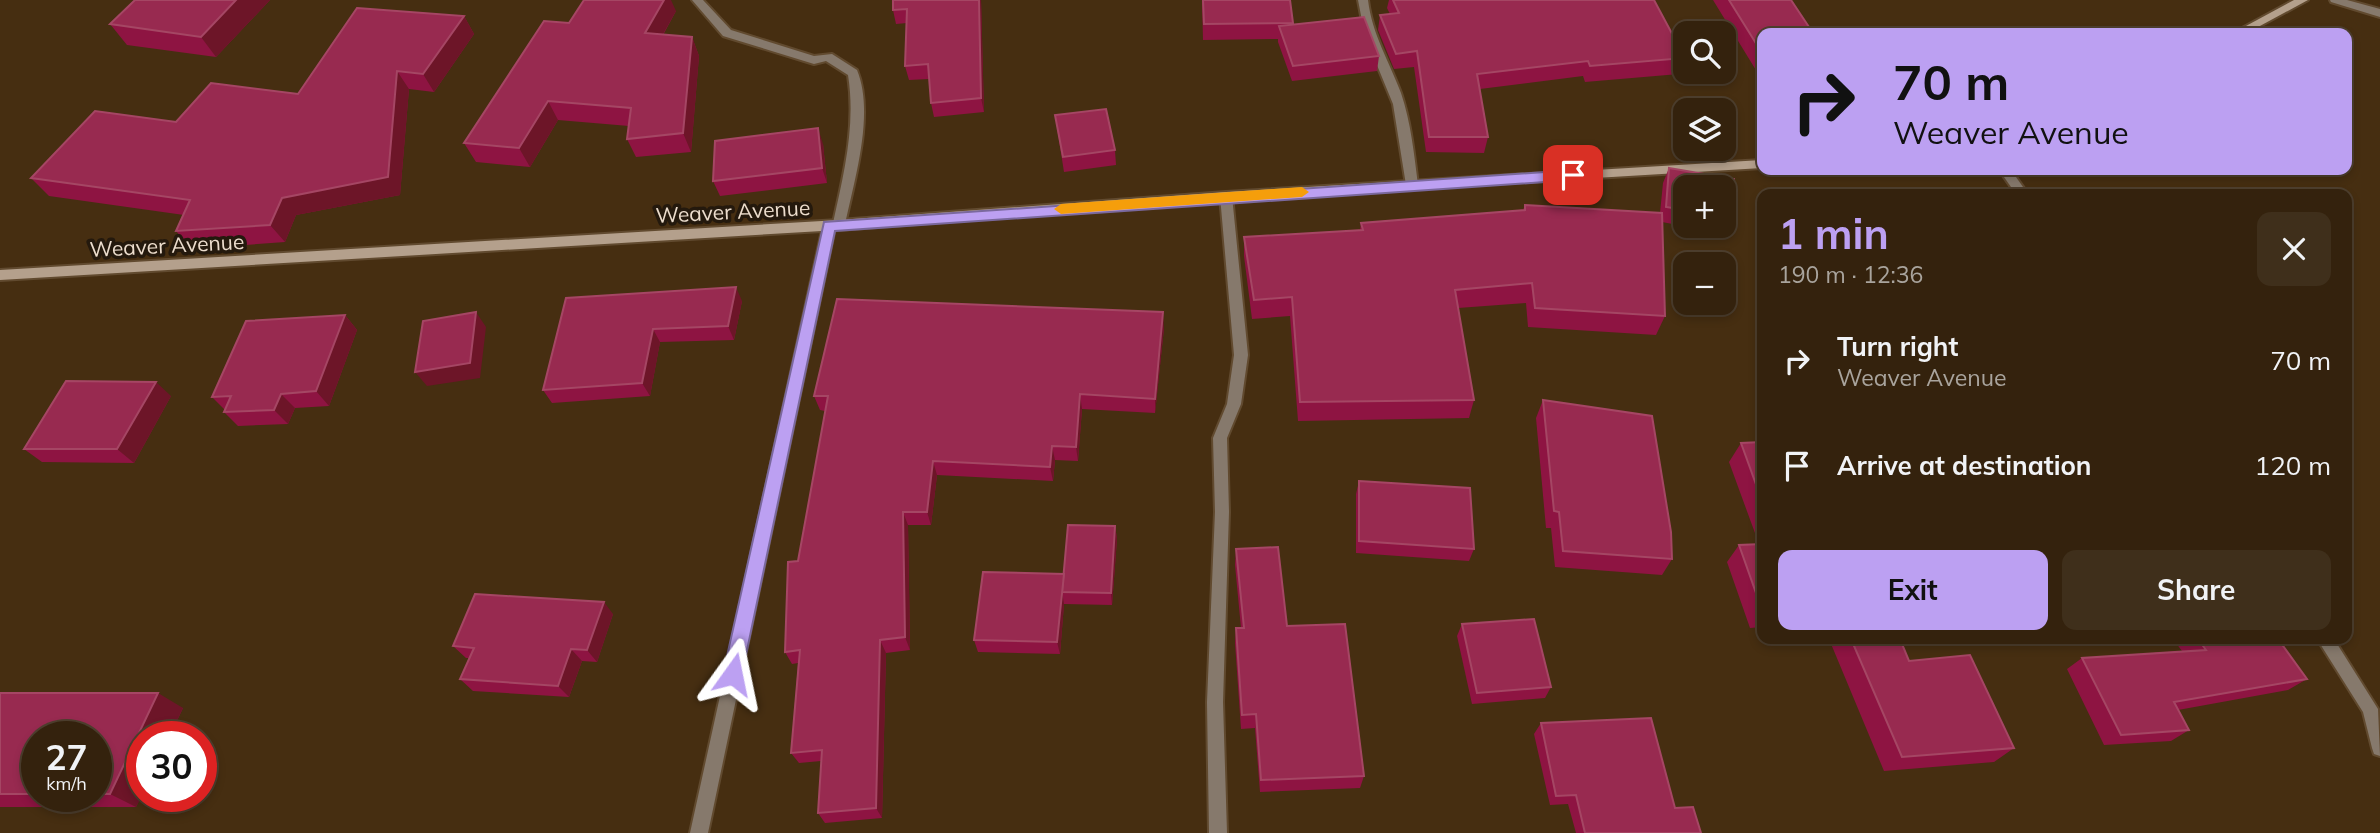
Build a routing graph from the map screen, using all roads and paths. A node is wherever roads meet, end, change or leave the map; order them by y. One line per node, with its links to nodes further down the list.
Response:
1 (697, 0): 10 (street)
2 (1363, 0): 8 (street)
3 (2302, 0): 6 (street)
4 (2335, 0): 5 (street)
5 (2380, 13)
6 (2249, 28)
7 (1757, 164): 8 (street, Weaver Avenue)
8 (1412, 185): 9 (street, Weaver Avenue)
9 (1226, 196): 10 (street, Weaver Avenue); 15 (street)
10 (834, 225): 11 (street, Weaver Avenue); 14 (street)
11 (0, 275)
12 (2328, 644): 13 (street)
13 (2380, 748)
14 (699, 833)
15 (1218, 833)

